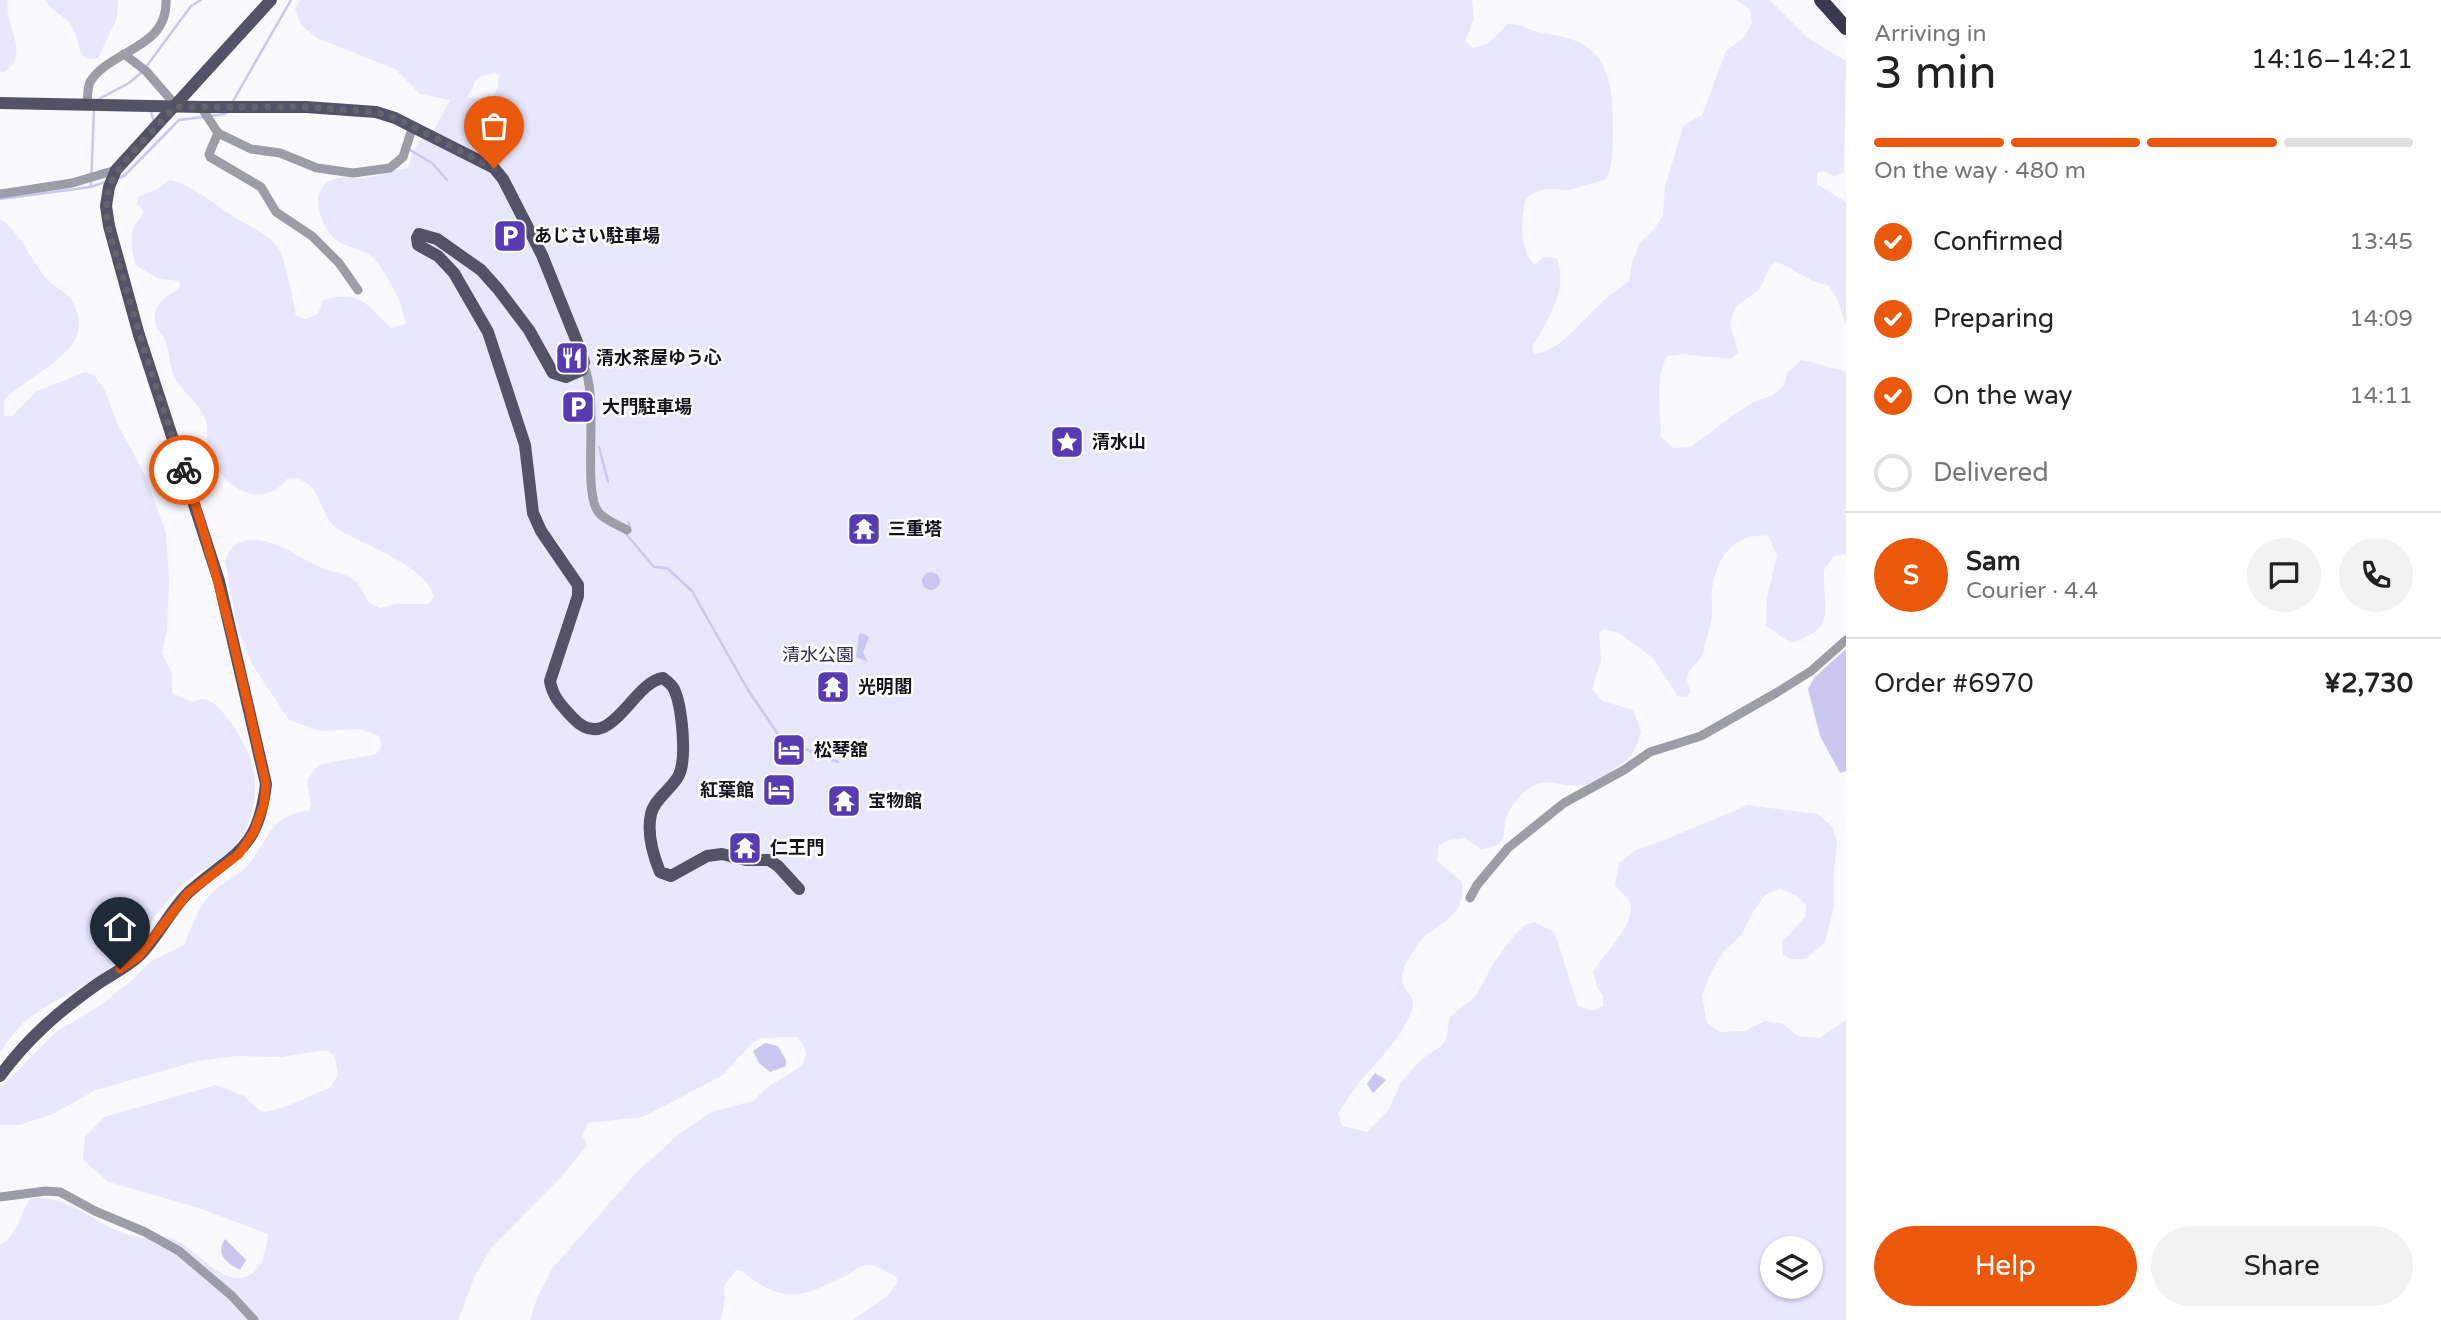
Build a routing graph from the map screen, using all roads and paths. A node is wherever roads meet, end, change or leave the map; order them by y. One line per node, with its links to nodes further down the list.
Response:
1 (166, 0): 5 (street)
2 (271, 0): 8 (main road)
3 (1821, 0): 4 (highway)
4 (1846, 28)
5 (124, 54): 7 (street); 8 (street)
6 (0, 103): 7 (main road)
7 (87, 104): 8 (main road)
8 (175, 107): 9 (main road); 12 (main road)
9 (201, 107): 10 (main road); 11 (street)
10 (413, 126): 11 (street); 15 (main road)
11 (218, 133): 14 (street)
12 (116, 170): 13 (street); 20 (main road)
13 (0, 194)
14 (358, 290)
15 (584, 366): 16 (street); 18 (main road)
16 (627, 530)
17 (1846, 640): 19 (street)
18 (799, 889)
19 (1471, 898)
20 (0, 1076)
21 (0, 1197): 22 (street)
22 (254, 1320)

